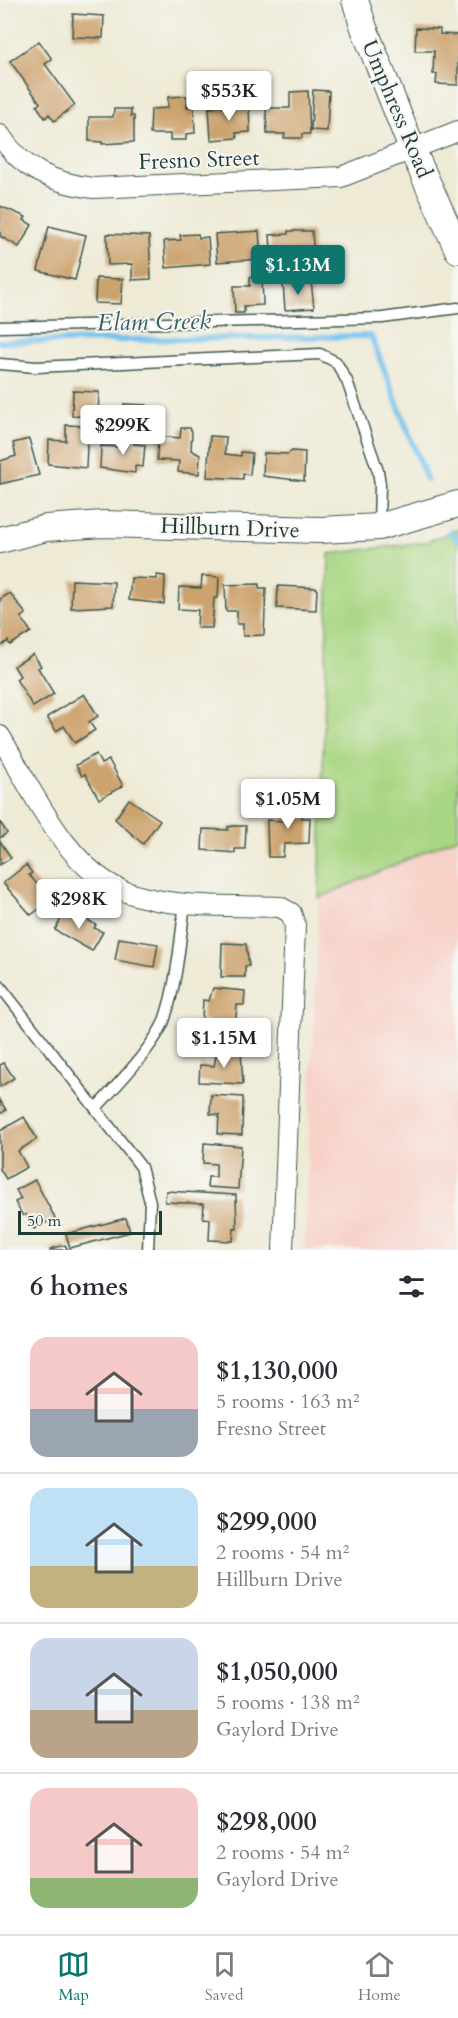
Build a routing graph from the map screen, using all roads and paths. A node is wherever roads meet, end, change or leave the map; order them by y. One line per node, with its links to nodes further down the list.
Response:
1 (355, 0): 4 (street, Umphress Road)
2 (458, 130): 4 (street, Fresno Street)
3 (0, 135): 4 (street, Fresno Street)
4 (412, 149): 5 (street, Umphress Road)
5 (458, 250)
6 (458, 308): 7 (lane)
7 (0, 327)
8 (0, 364): 10 (lane)
9 (458, 504): 10 (street, Hillburn Drive)
10 (379, 526): 11 (street, Hillburn Drive)
11 (0, 540)
12 (0, 736): 13 (street)
13 (185, 903): 15 (lane); 17 (street)
14 (0, 986): 15 (lane)
15 (96, 1108): 16 (lane)
16 (148, 1250)
17 (283, 1250)

